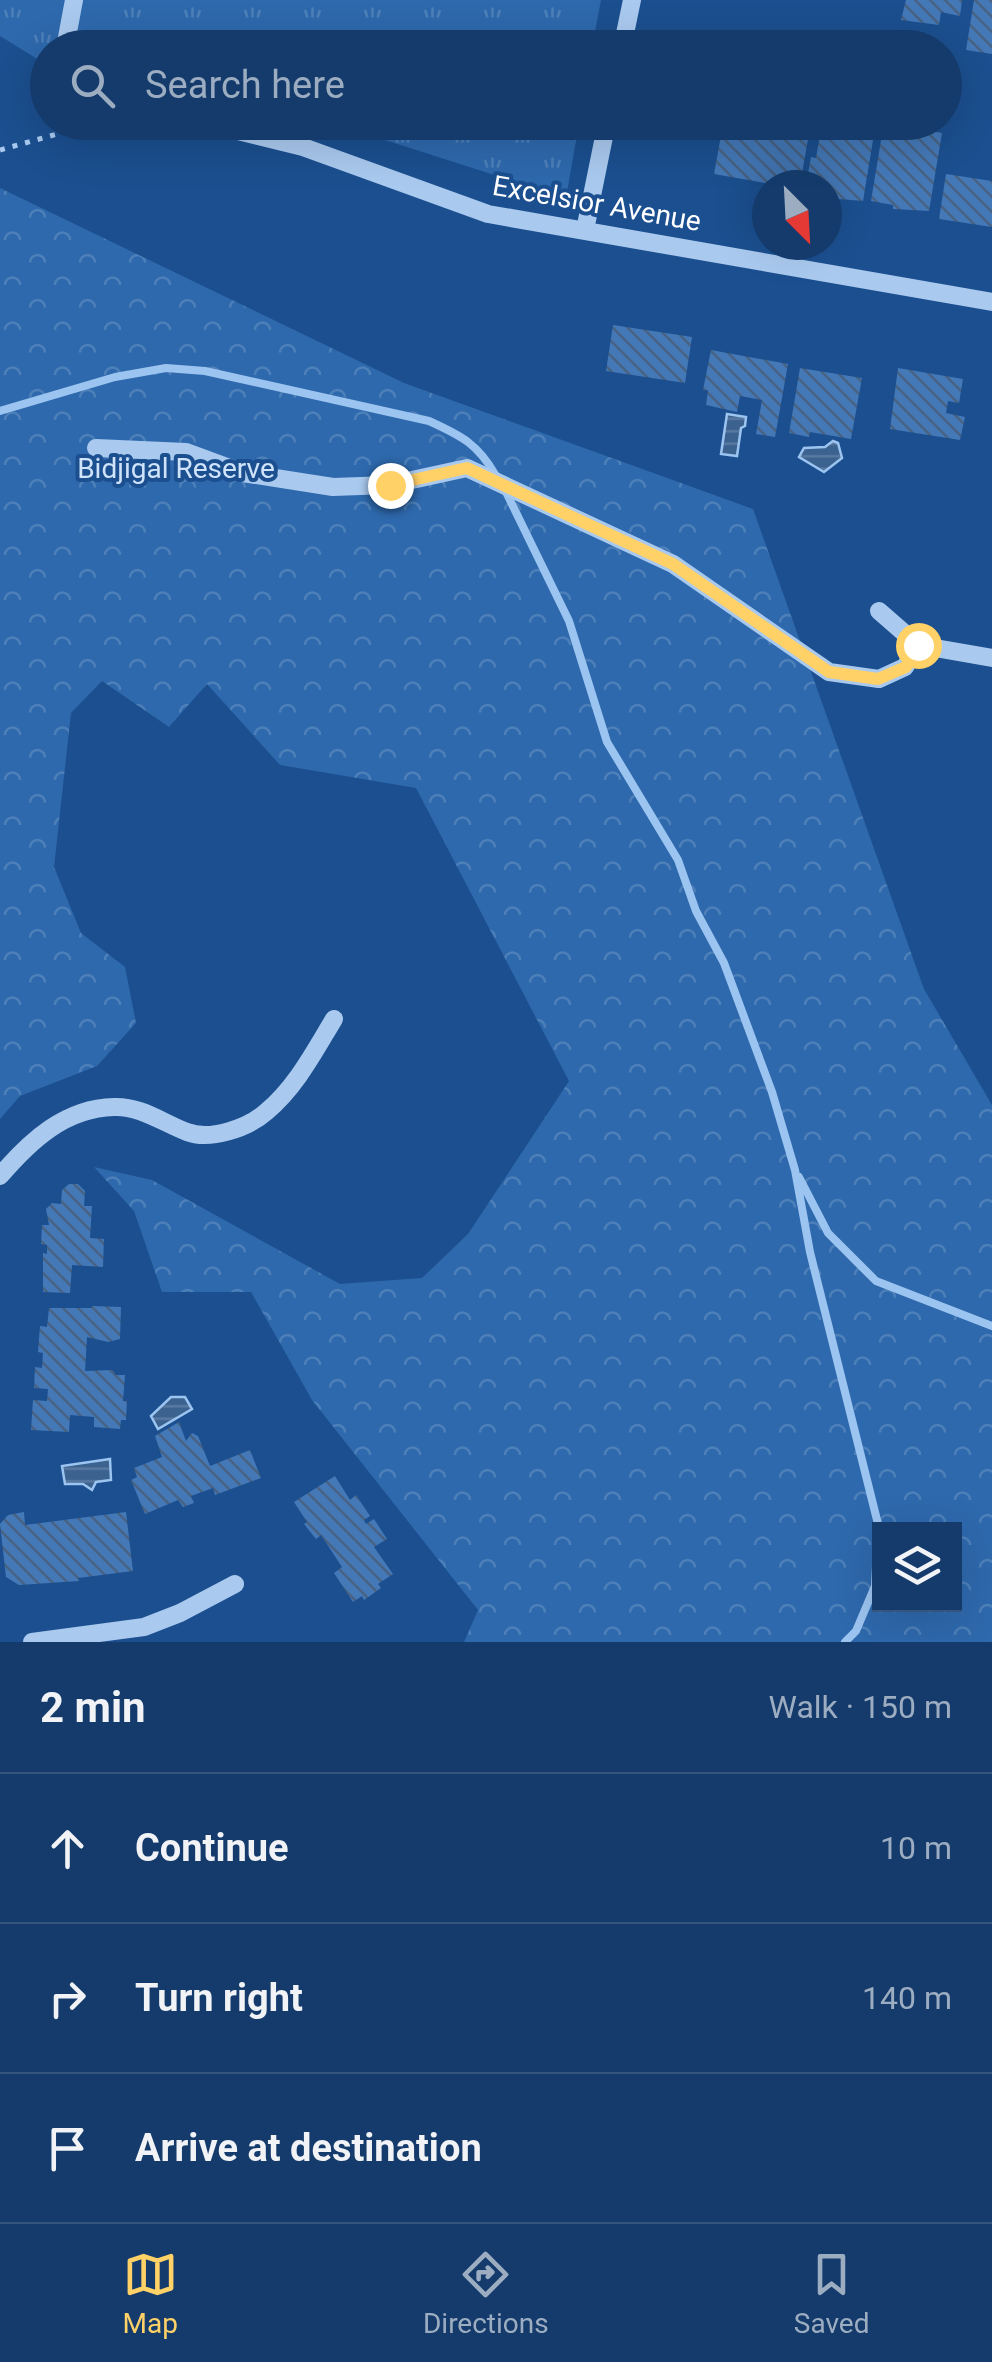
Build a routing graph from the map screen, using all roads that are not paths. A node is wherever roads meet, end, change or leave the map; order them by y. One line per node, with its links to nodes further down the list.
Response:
1 (74, 0): 3 (street)
2 (632, 0): 4 (street)
3 (68, 30)
4 (626, 30)
5 (278, 140): 7 (street, Excelsior Avenue)
6 (603, 140): 7 (street)
7 (585, 230): 8 (street, Excelsior Avenue)
8 (992, 302)
9 (96, 448): 11 (street)
10 (879, 610): 11 (street)
11 (918, 645): 12 (street)
12 (992, 658)
13 (334, 1020): 14 (street)
14 (0, 1176)
15 (235, 1584): 16 (street)
16 (32, 1642)

